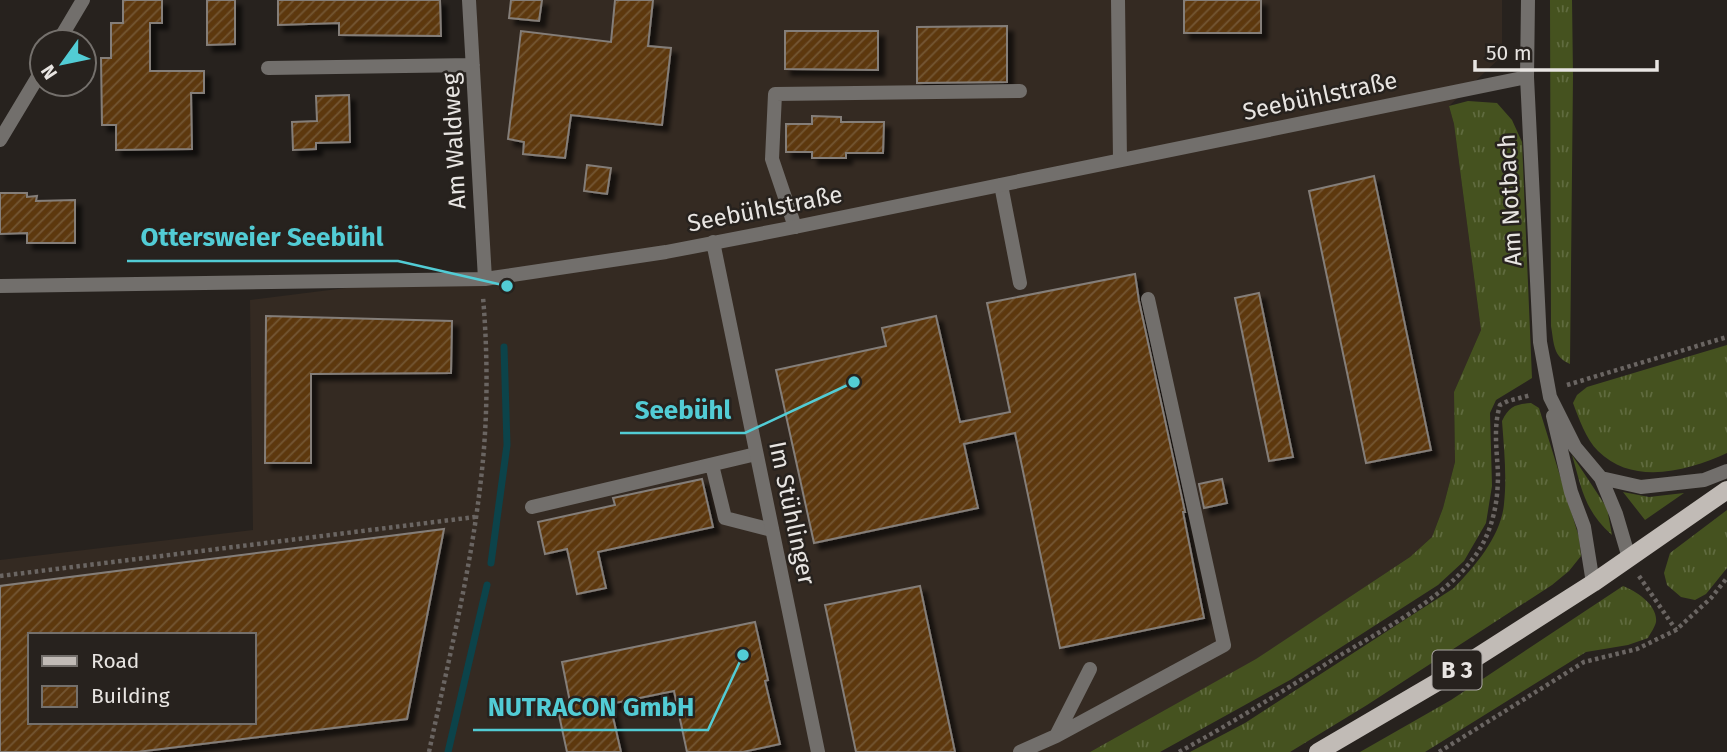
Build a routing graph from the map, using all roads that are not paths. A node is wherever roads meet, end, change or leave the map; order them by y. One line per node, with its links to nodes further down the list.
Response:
1 (83, 0): 5 (street)
2 (469, 0): 6 (street, Am Waldweg)
3 (1118, 0): 12 (street)
4 (1528, 0): 8 (street, Am Notbach)
5 (66, 28)
6 (473, 65): 7 (street); 16 (street, Am Waldweg)
7 (268, 68)
8 (1527, 77): 12 (street, Seebühlstraße); 20 (street, Am Notbach)
9 (1020, 91): 14 (street)
10 (28, 93): 11 (street)
11 (0, 140)
12 (1120, 160): 13 (street, Seebühlstraße)
13 (1002, 185): 14 (street, Seebühlstraße); 17 (street)
14 (795, 227): 15 (street, Seebühlstraße)
15 (713, 242): 16 (street, Seebühlstraße); 21 (street, Im Stühlinger)
16 (483, 279): 18 (street, Seebühlstraße)
17 (1020, 283)
18 (0, 286)
19 (1148, 299): 31 (street)
20 (1549, 394): 24 (street, Am Notbach); 29 (street, Am Notbach)
21 (756, 454): 22 (street); 27 (street, Im Stühlinger)
22 (712, 466): 26 (street); 27 (street)
23 (1727, 471): 24 (street)
24 (1601, 478): 28 (street, Am Notbach)
25 (1727, 490): 28 (main road, B 3)
26 (532, 508)
27 (772, 530): 32 (street, Im Stühlinger)
28 (1629, 558): 29 (main road, B 3)
29 (1593, 583): 34 (main road, B 3)
30 (1090, 669): 31 (street)
31 (1056, 736): 33 (street)
32 (818, 752)
33 (1020, 752)
34 (1318, 752)

